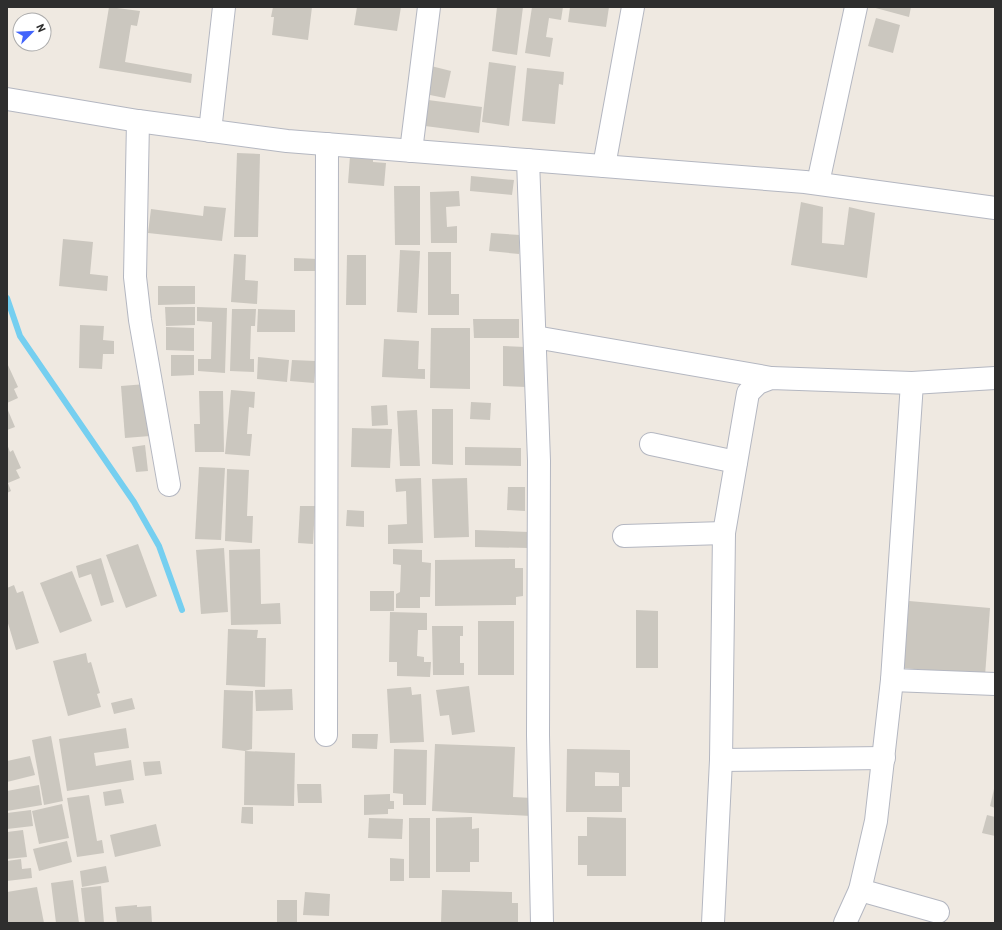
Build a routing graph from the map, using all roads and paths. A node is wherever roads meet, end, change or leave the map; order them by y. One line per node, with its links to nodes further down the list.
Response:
1 (224, 7): 7 (street)
2 (429, 7): 9 (street)
3 (632, 7): 11 (street)
4 (856, 7): 12 (street)
5 (7, 99): 6 (street)
6 (138, 121): 7 (street); 20 (street)
7 (210, 131): 8 (street)
8 (327, 144): 9 (street); 25 (street)
9 (411, 151): 10 (street)
10 (528, 160): 11 (street); 14 (street)
11 (604, 166): 12 (street)
12 (818, 183): 13 (street)
13 (995, 208)
14 (535, 336): 15 (street); 30 (street)
15 (771, 378): 17 (street); 19 (street)
16 (995, 378): 17 (street)
17 (912, 383): 23 (street)
18 (651, 444): 19 (street)
19 (736, 462): 21 (street)
20 (169, 485)
21 (724, 533): 22 (street); 27 (street)
22 (624, 536)
23 (892, 680): 24 (street); 26 (street)
24 (995, 684)
25 (326, 735)
26 (884, 758): 27 (street); 28 (street)
27 (721, 760): 31 (street)
28 (860, 890): 29 (street); 32 (street)
29 (938, 912)
30 (542, 923)
31 (713, 923)
32 (845, 923)

